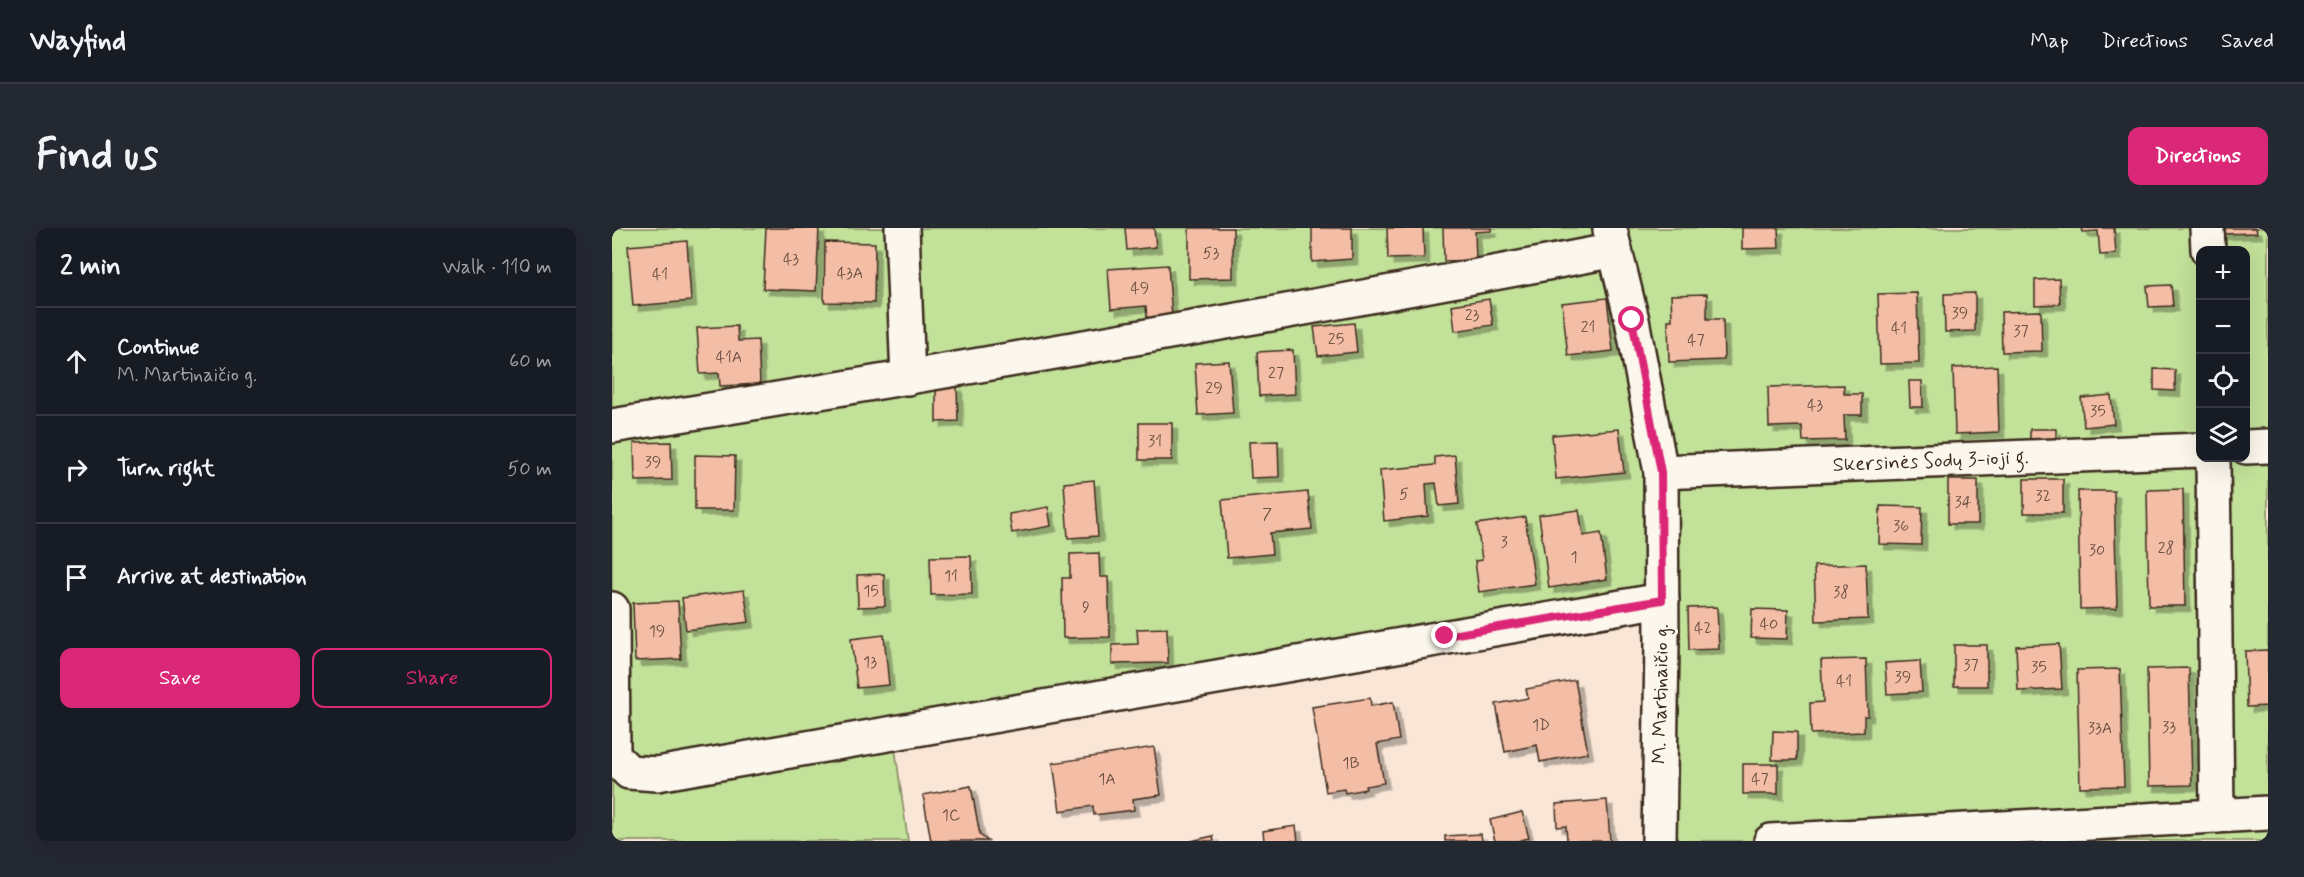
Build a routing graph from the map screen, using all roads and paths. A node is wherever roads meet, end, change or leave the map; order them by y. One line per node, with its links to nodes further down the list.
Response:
1 (902, 228): 5 (street)
2 (2207, 228): 4 (street)
3 (1612, 239): 5 (street); 11 (street, M. Martinaičio g.)
4 (2208, 246)
5 (908, 378): 6 (street)
6 (612, 426)
7 (2268, 446): 8 (street)
8 (2250, 447)
9 (2196, 450): 11 (street, Skersinės Sodų 3-ioji g.)
10 (2213, 462): 15 (street)
11 (1661, 472): 12 (street, M. Martinaičio g.)
12 (1662, 600): 13 (street); 16 (street, M. Martinaičio g.)
13 (612, 609)
14 (2268, 813): 15 (street)
15 (2217, 816): 17 (street)
16 (1659, 841)
17 (1772, 841)

